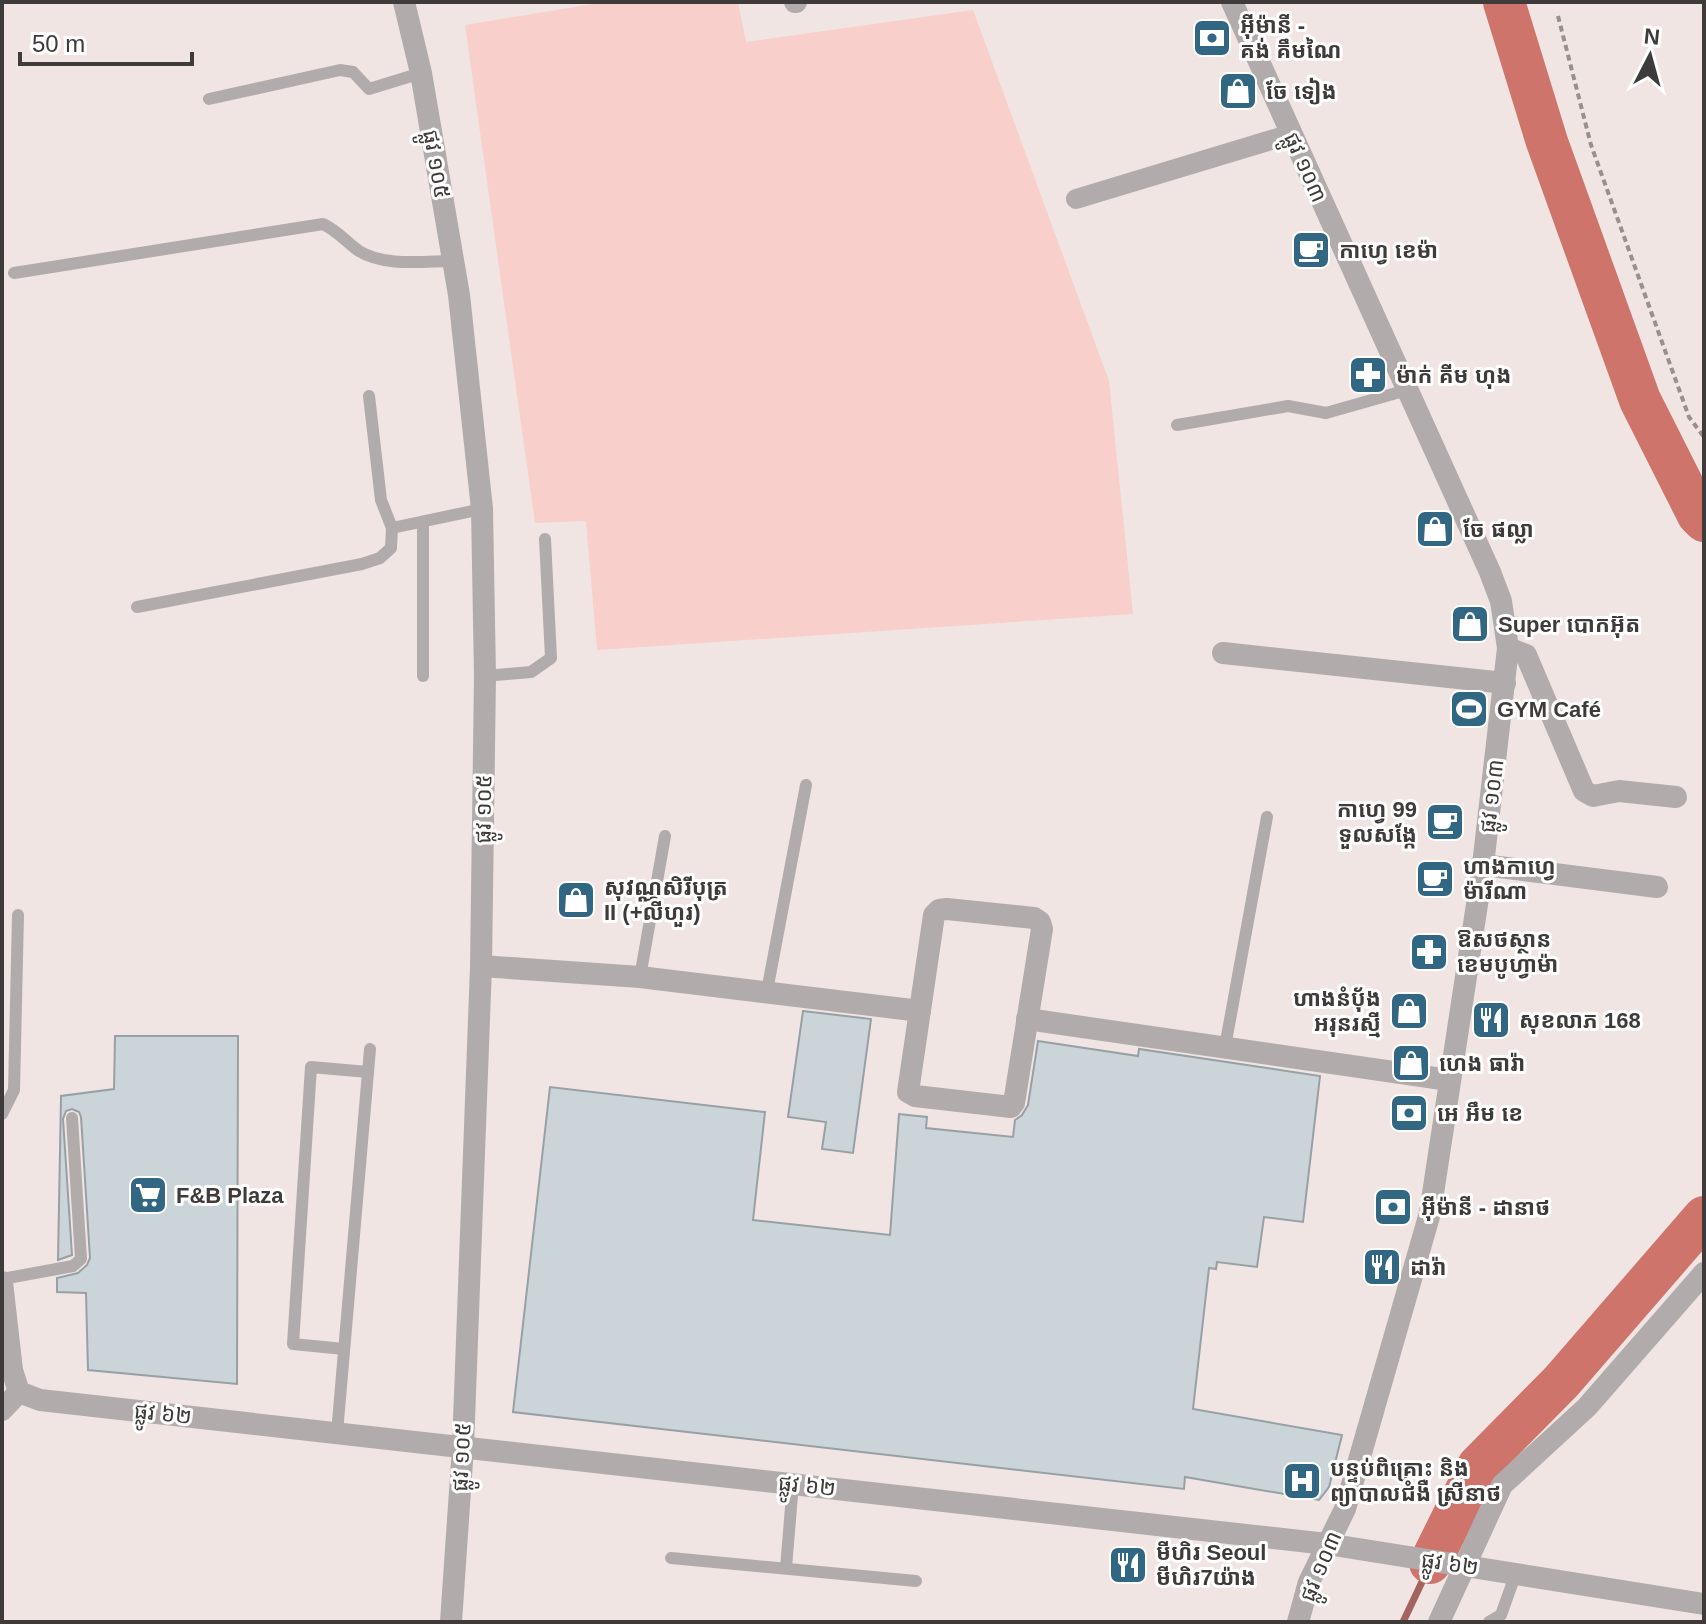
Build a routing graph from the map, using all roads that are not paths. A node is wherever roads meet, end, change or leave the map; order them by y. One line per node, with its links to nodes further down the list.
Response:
1 (404, 2): 3 (street, ផ្លូវ ១០៥)
2 (1232, 2): 5 (street, ផ្លូវ ១០៣)
3 (421, 73): 4 (lane); 7 (street, ផ្លូវ ១០៥)
4 (209, 99)
5 (1291, 134): 6 (street); 9 (street, ផ្លូវ ១០៣)
6 (1076, 199)
7 (453, 261): 8 (lane); 12 (street, ផ្លូវ ១០៥)
8 (14, 273)
9 (1407, 390): 11 (lane); 17 (street, ផ្លូវ ១០៣)
10 (369, 396): 14 (lane)
11 (1177, 425)
12 (482, 509): 13 (lane); 20 (street, ផ្លូវ ១០៥)
13 (423, 522): 14 (lane); 19 (lane)
14 (392, 528): 16 (lane)
15 (545, 539): 20 (lane)
16 (137, 607)
17 (1508, 648): 21 (street, ផ្លូវ ១០៣); 23 (street)
18 (1223, 653): 21 (street)
19 (423, 676)
20 (485, 676): 29 (street, ផ្លូវ ១០៥)
21 (1505, 683): 26 (street, ផ្លូវ ១០៣)
22 (806, 785): 31 (lane)
23 (1676, 797)
24 (1267, 817): 34 (lane)
25 (665, 836): 30 (lane)
26 (1483, 865): 27 (street); 37 (street, ផ្លូវ ១០៣)
27 (1657, 887)
28 (18, 915): 38 (lane)
29 (481, 966): 30 (street); 47 (street, ផ្លូវ ១០៥)
30 (640, 977): 31 (street)
31 (767, 991): 32 (street)
32 (920, 1011): 33 (street); 33 (street)
33 (1027, 1019): 34 (street)
34 (1225, 1047): 37 (street)
35 (370, 1049): 36 (lane)
36 (368, 1072): 43 (lane); 43 (lane)
37 (1449, 1080): 49 (street, ផ្លូវ ១០៣)
38 (2, 1114)
39 (72, 1118): 41 (lane)
40 (1704, 1273): 42 (street)
41 (2, 1280): 44 (street)
42 (1695, 1300): 51 (street)
43 (344, 1349): 46 (lane)
44 (19, 1392): 45 (street); 46 (street, ផ្លូវ ៦២)
45 (2, 1410)
46 (337, 1433): 47 (street, ផ្លូវ ៦២)
47 (463, 1447): 48 (street, ផ្លូវ ៦២); 56 (street, ផ្លូវ ១០៥)
48 (793, 1483): 49 (street, ផ្លូវ ៦២); 52 (lane)
49 (1327, 1544): 51 (street, ផ្លូវ ៦២); 57 (street, ផ្លូវ ១០៣)
50 (671, 1558): 52 (lane)
51 (1456, 1563): 53 (street, ផ្លូវ ៦២); 58 (street)
52 (786, 1568): 54 (lane)
53 (1516, 1573): 55 (street, ផ្លូវ ៦២); 59 (lane)
54 (916, 1581)
55 (1704, 1604)
56 (451, 1622)
57 (1298, 1622)
58 (1439, 1622)
59 (1489, 1622)

